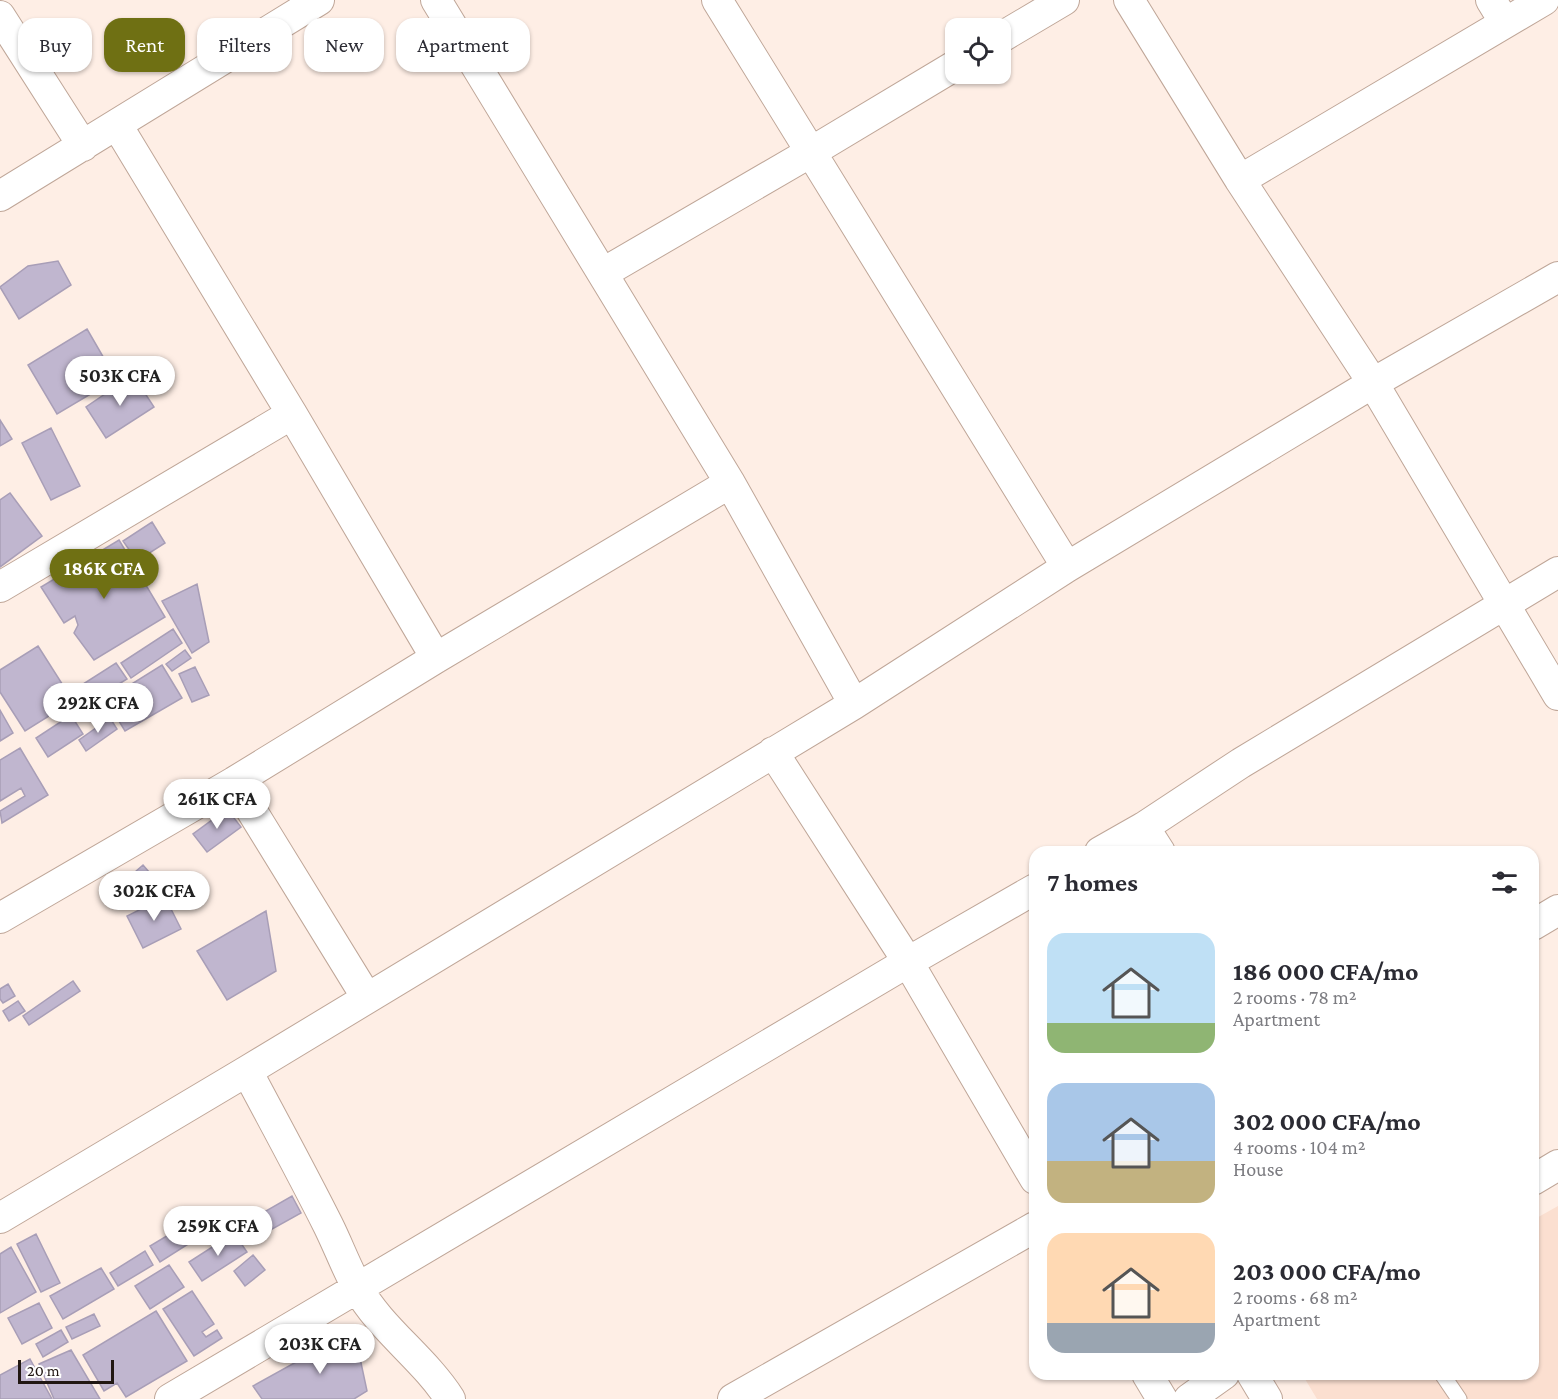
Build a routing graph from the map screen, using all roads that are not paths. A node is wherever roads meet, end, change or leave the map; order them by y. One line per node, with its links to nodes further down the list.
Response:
1 (319, 0): 11 (street)
2 (436, 0): 16 (street)
3 (717, 0): 13 (street)
4 (1064, 0): 9 (street)
5 (1129, 0): 14 (street)
6 (1544, 0): 7 (street)
7 (1498, 11): 14 (street)
8 (0, 16): 12 (street)
9 (1011, 31)
10 (945, 72): 13 (street)
11 (117, 125): 12 (street); 19 (street)
12 (83, 146): 15 (street)
13 (811, 152): 16 (street); 21 (street)
14 (1240, 180): 18 (street)
15 (0, 196)
16 (603, 273): 20 (street)
17 (1558, 277): 18 (street)
18 (1373, 383): 21 (street); 24 (street)
19 (292, 414): 23 (street); 25 (street)
20 (730, 483): 25 (street); 27 (street)
21 (1067, 567): 27 (street)
22 (1558, 572): 24 (street)
23 (0, 587)
24 (1504, 604): 26 (street); 30 (street)
25 (436, 658): 29 (street)
26 (1558, 695)
27 (854, 704): 28 (street)
28 (773, 752): 37 (street); 38 (street)
29 (234, 782): 35 (street); 38 (street)
30 (1144, 826): 31 (street); 32 (street)
31 (1110, 846)
32 (1156, 846)
33 (1029, 892): 37 (street)
34 (1558, 910): 36 (street)
35 (0, 918)
36 (1539, 921)
37 (908, 962): 41 (street); 45 (street)
38 (367, 998): 39 (street)
39 (247, 1071): 43 (street); 45 (street)
40 (1558, 1165): 42 (street)
41 (1029, 1169)
42 (1539, 1176)
43 (0, 1218)
44 (1029, 1231): 50 (street)
45 (357, 1287): 51 (street); 52 (street)
46 (1151, 1380): 54 (street)
47 (1216, 1380): 55 (street)
48 (1256, 1380): 56 (street)
49 (1446, 1380): 57 (lane)
50 (765, 1391): 53 (street)
51 (170, 1399)
52 (450, 1399)
53 (733, 1399)
54 (1162, 1399)
55 (1189, 1399)
56 (1267, 1399)
57 (1459, 1399)

